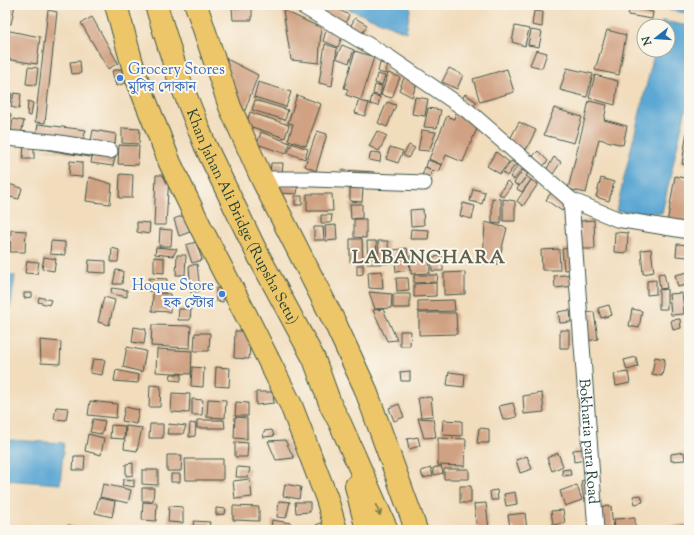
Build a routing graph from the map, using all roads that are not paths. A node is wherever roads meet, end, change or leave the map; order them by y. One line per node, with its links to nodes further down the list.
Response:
1 (116, 5): 12 (highway)
2 (156, 5): 11 (highway, Khan Jahan Ali Bridge (Rupsha Setu))
3 (196, 5): 7 (highway)
4 (301, 5): 9 (street)
5 (5, 138): 6 (street)
6 (110, 151)
7 (262, 179): 8 (street); 15 (highway)
8 (424, 183)
9 (571, 200): 10 (street); 16 (street, Bokharia para Road)
10 (689, 231)
11 (340, 423): 13 (highway); 14 (highway, one-way to 14)
12 (336, 530)
13 (367, 530)
14 (387, 530)
15 (416, 530)
16 (596, 530)

